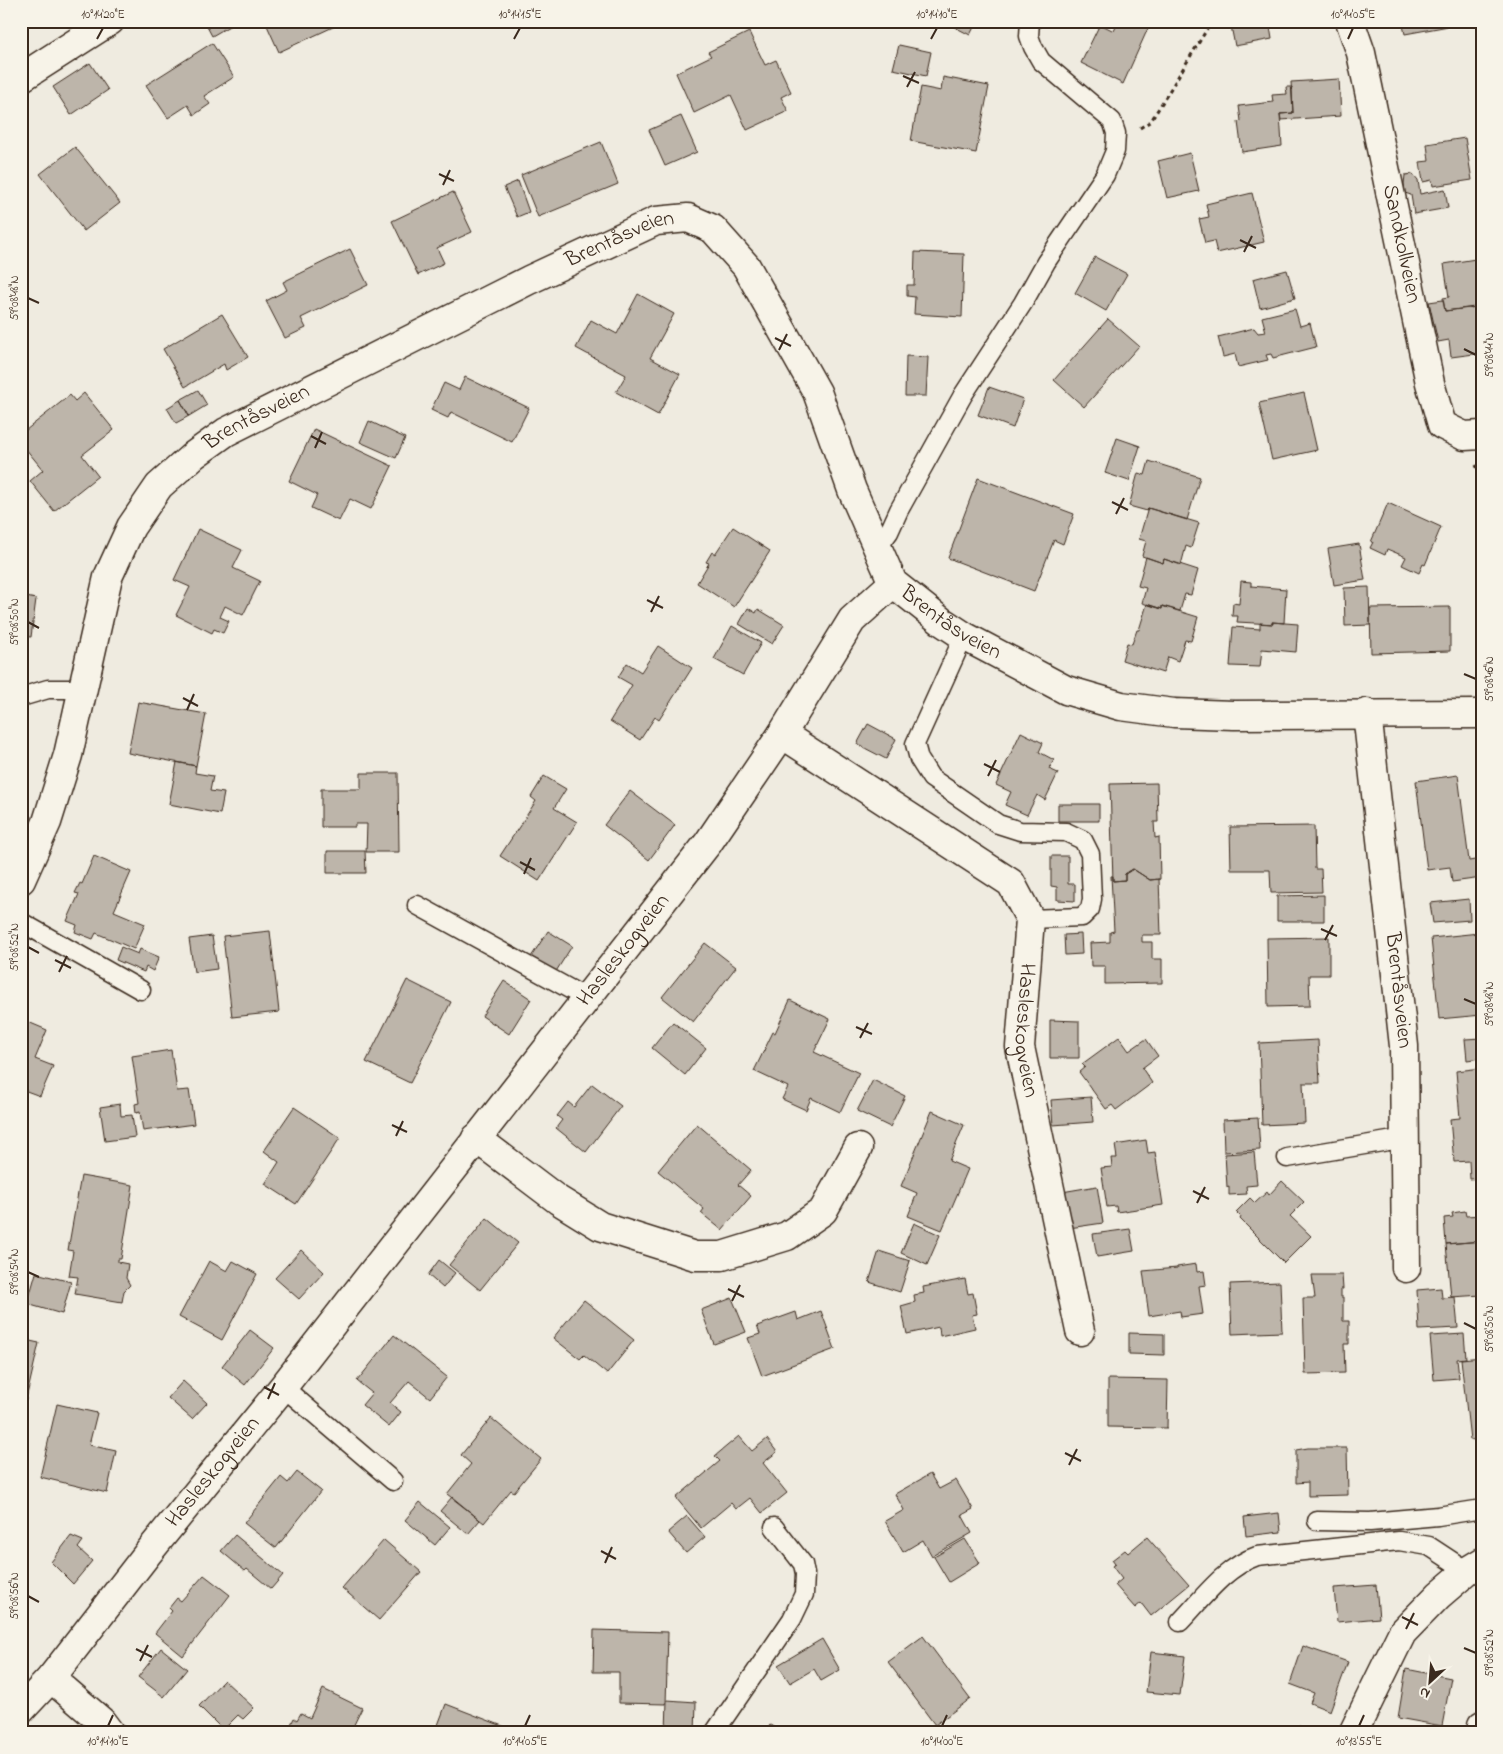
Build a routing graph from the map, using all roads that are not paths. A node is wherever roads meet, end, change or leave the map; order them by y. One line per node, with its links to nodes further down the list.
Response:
1 (110, 21): 4 (street)
2 (1030, 21): 6 (lane)
3 (1350, 21): 5 (street, Sandkollveien)
4 (21, 78)
5 (1482, 436)
6 (878, 547): 7 (street, Brentåsveien); 9 (street, Brentåsveien)
7 (893, 583): 8 (street, Brentåsveien); 13 (street, Hasleskogveien)
8 (964, 636): 11 (street, Brentåsveien); 16 (lane)
9 (83, 689): 10 (lane); 14 (street, Brentåsveien)
10 (21, 697)
11 (1366, 713): 12 (street, Brentåsveien); 21 (street, Brentåsveien)
12 (1482, 714)
13 (782, 734): 16 (street); 19 (street, Hasleskogveien)
14 (21, 880)
15 (417, 905): 19 (lane)
16 (1030, 918): 25 (street, Hasleskogveien)
17 (21, 922): 18 (lane)
18 (141, 990)
19 (586, 998): 20 (street, Hasleskogveien)
20 (476, 1138): 22 (street); 26 (street, Hasleskogveien)
21 (1406, 1138): 23 (lane); 24 (street, Brentåsveien)
22 (858, 1148)
23 (1286, 1158)
24 (1406, 1268)
25 (1080, 1331)
26 (283, 1387): 27 (lane); 33 (street, Hasleskogveien)
27 (393, 1481)
28 (1482, 1508): 29 (lane)
29 (1317, 1521)
30 (774, 1527): 37 (lane)
31 (1474, 1567): 32 (lane); 38 (street)
32 (1180, 1622)
33 (51, 1678): 34 (street, Hasleskogveien); 36 (street)
34 (21, 1710)
35 (1482, 1725): 39 (street)
36 (110, 1733)
37 (714, 1733)
38 (1353, 1733)
39 (1481, 1733)

